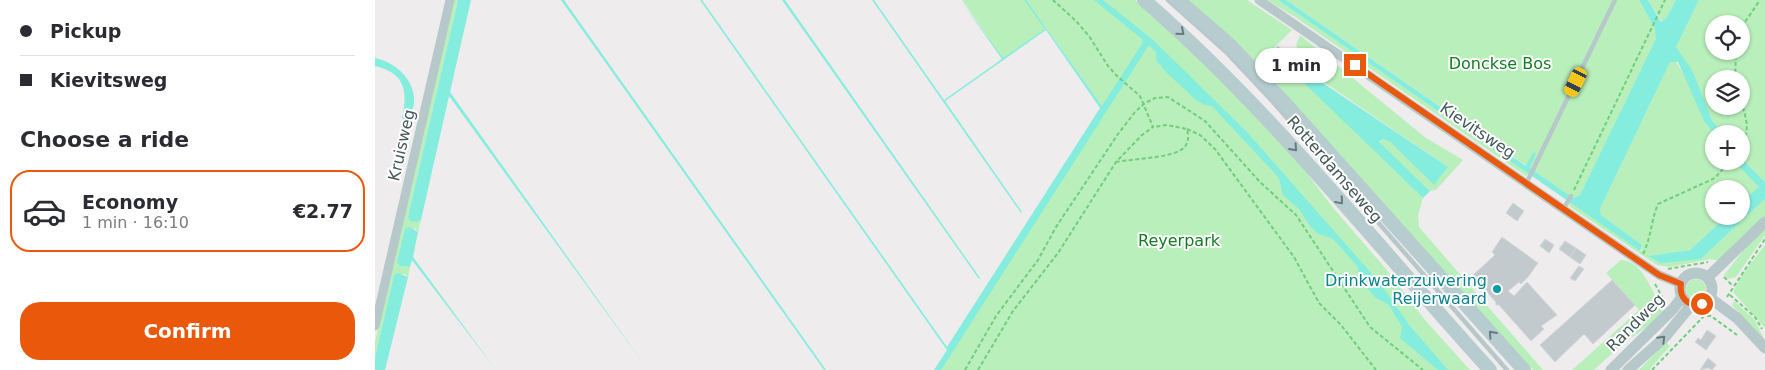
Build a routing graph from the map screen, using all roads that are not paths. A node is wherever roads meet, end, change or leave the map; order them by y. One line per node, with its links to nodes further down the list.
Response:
1 (450, 0): 16 (street, Kruisweg)
2 (1144, 0): 18 (main road, Rotterdamseweg, one-way to 18)
3 (1167, 0): 19 (lane, Rotterdamseweg)
4 (1179, 0): 20 (main road, Rotterdamseweg, one-way to 4)
5 (1259, 0): 7 (street, Kievitsweg)
6 (1615, 0): 7 (lane)
7 (1528, 179): 9 (street, Kievitsweg)
8 (1571, 196): 9 (lane)
9 (1566, 205): 12 (street, Kievitsweg)
10 (1765, 222): 11 (street)
11 (1712, 273): 12 (street); 14 (street)
12 (1681, 284): 13 (street)
13 (1682, 297): 15 (street); 21 (street, Randweg)
14 (1710, 298): 15 (street); 17 (street)
15 (1692, 304): 22 (street, Randweg, one-way to 15)
16 (375, 326)
17 (1765, 348)
18 (1490, 370)
19 (1507, 370)
20 (1524, 370)
21 (1611, 370)
22 (1628, 370)

